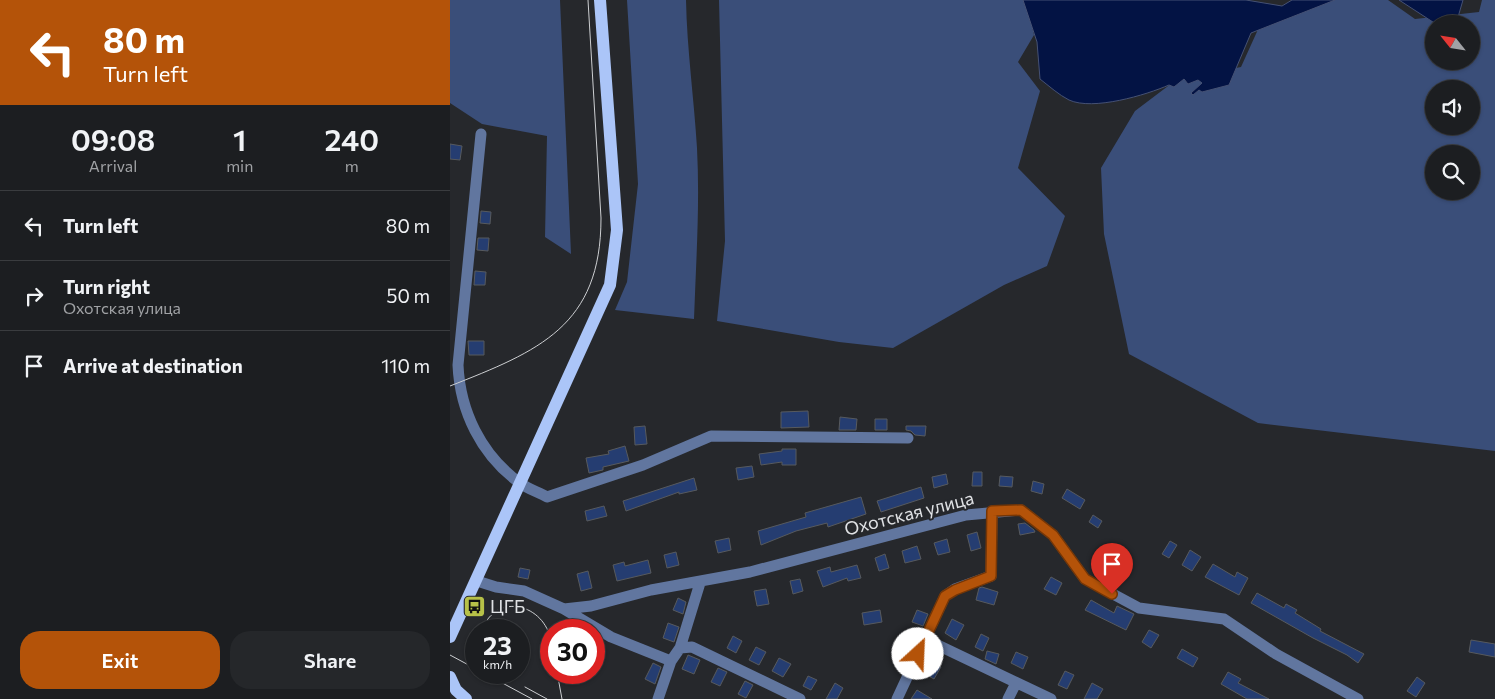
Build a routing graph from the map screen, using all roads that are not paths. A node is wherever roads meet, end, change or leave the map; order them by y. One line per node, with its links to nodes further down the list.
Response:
1 (600, 0): 4 (main road)
2 (481, 134): 4 (street)
3 (908, 438): 4 (street)
4 (521, 484): 6 (main road)
5 (992, 511): 7 (street, Охотская улица); 10 (street); 22 (street, Охотская улица)
6 (478, 581): 8 (street); 9 (main road)
7 (700, 583): 8 (street, Охотская улица); 11 (street)
8 (564, 609): 12 (street)
9 (450, 638)
10 (925, 639): 14 (street); 19 (street)
11 (680, 648): 12 (street); 18 (street)
12 (672, 661): 17 (street)
13 (450, 677): 15 (main road)
14 (1016, 683): 20 (street); 21 (street)
15 (452, 690): 16 (main road)
16 (466, 699)
17 (658, 699)
18 (800, 699)
19 (897, 699)
20 (1008, 699)
21 (1051, 699)
22 (1358, 699)

